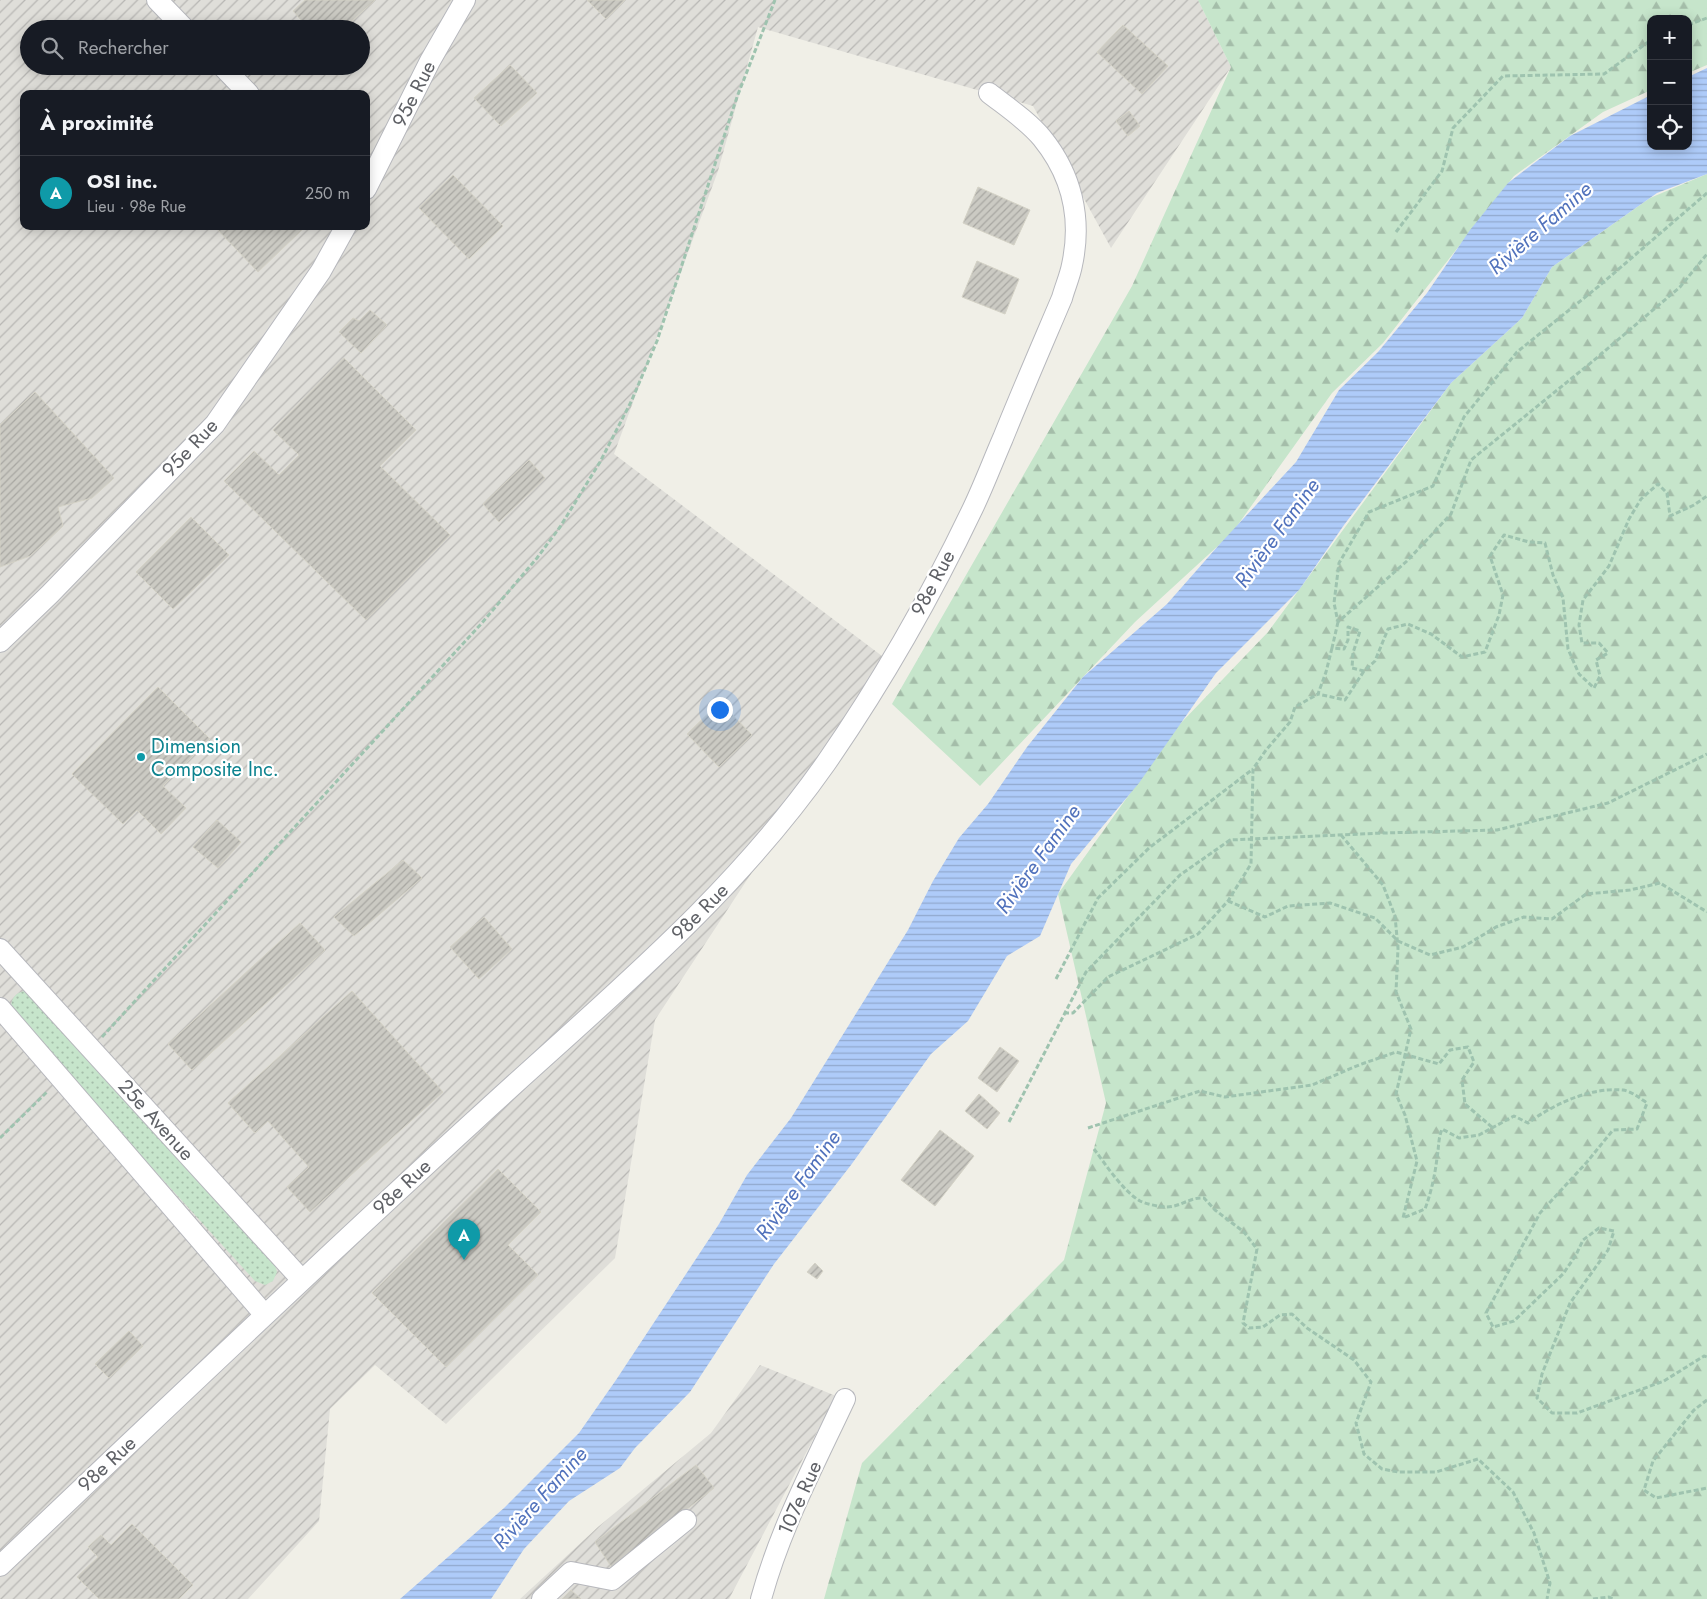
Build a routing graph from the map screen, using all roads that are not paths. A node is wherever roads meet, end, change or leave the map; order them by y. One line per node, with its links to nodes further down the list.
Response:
1 (157, 0): 3 (street)
2 (465, 0): 7 (street, 95e Rue)
3 (176, 20)
4 (231, 75): 5 (street)
5 (245, 90)
6 (989, 93): 12 (street, 98e Rue)
7 (370, 181)
8 (344, 230): 9 (street, 95e Rue)
9 (0, 642)
10 (3, 959): 12 (street, 25e Avenue)
11 (0, 1008): 13 (street)
12 (302, 1280): 13 (street, 98e Rue)
13 (265, 1315): 16 (street, 98e Rue)
14 (845, 1400): 18 (street, 107e Rue)
15 (686, 1520): 17 (street)
16 (0, 1566)
17 (542, 1599)
18 (761, 1599)

